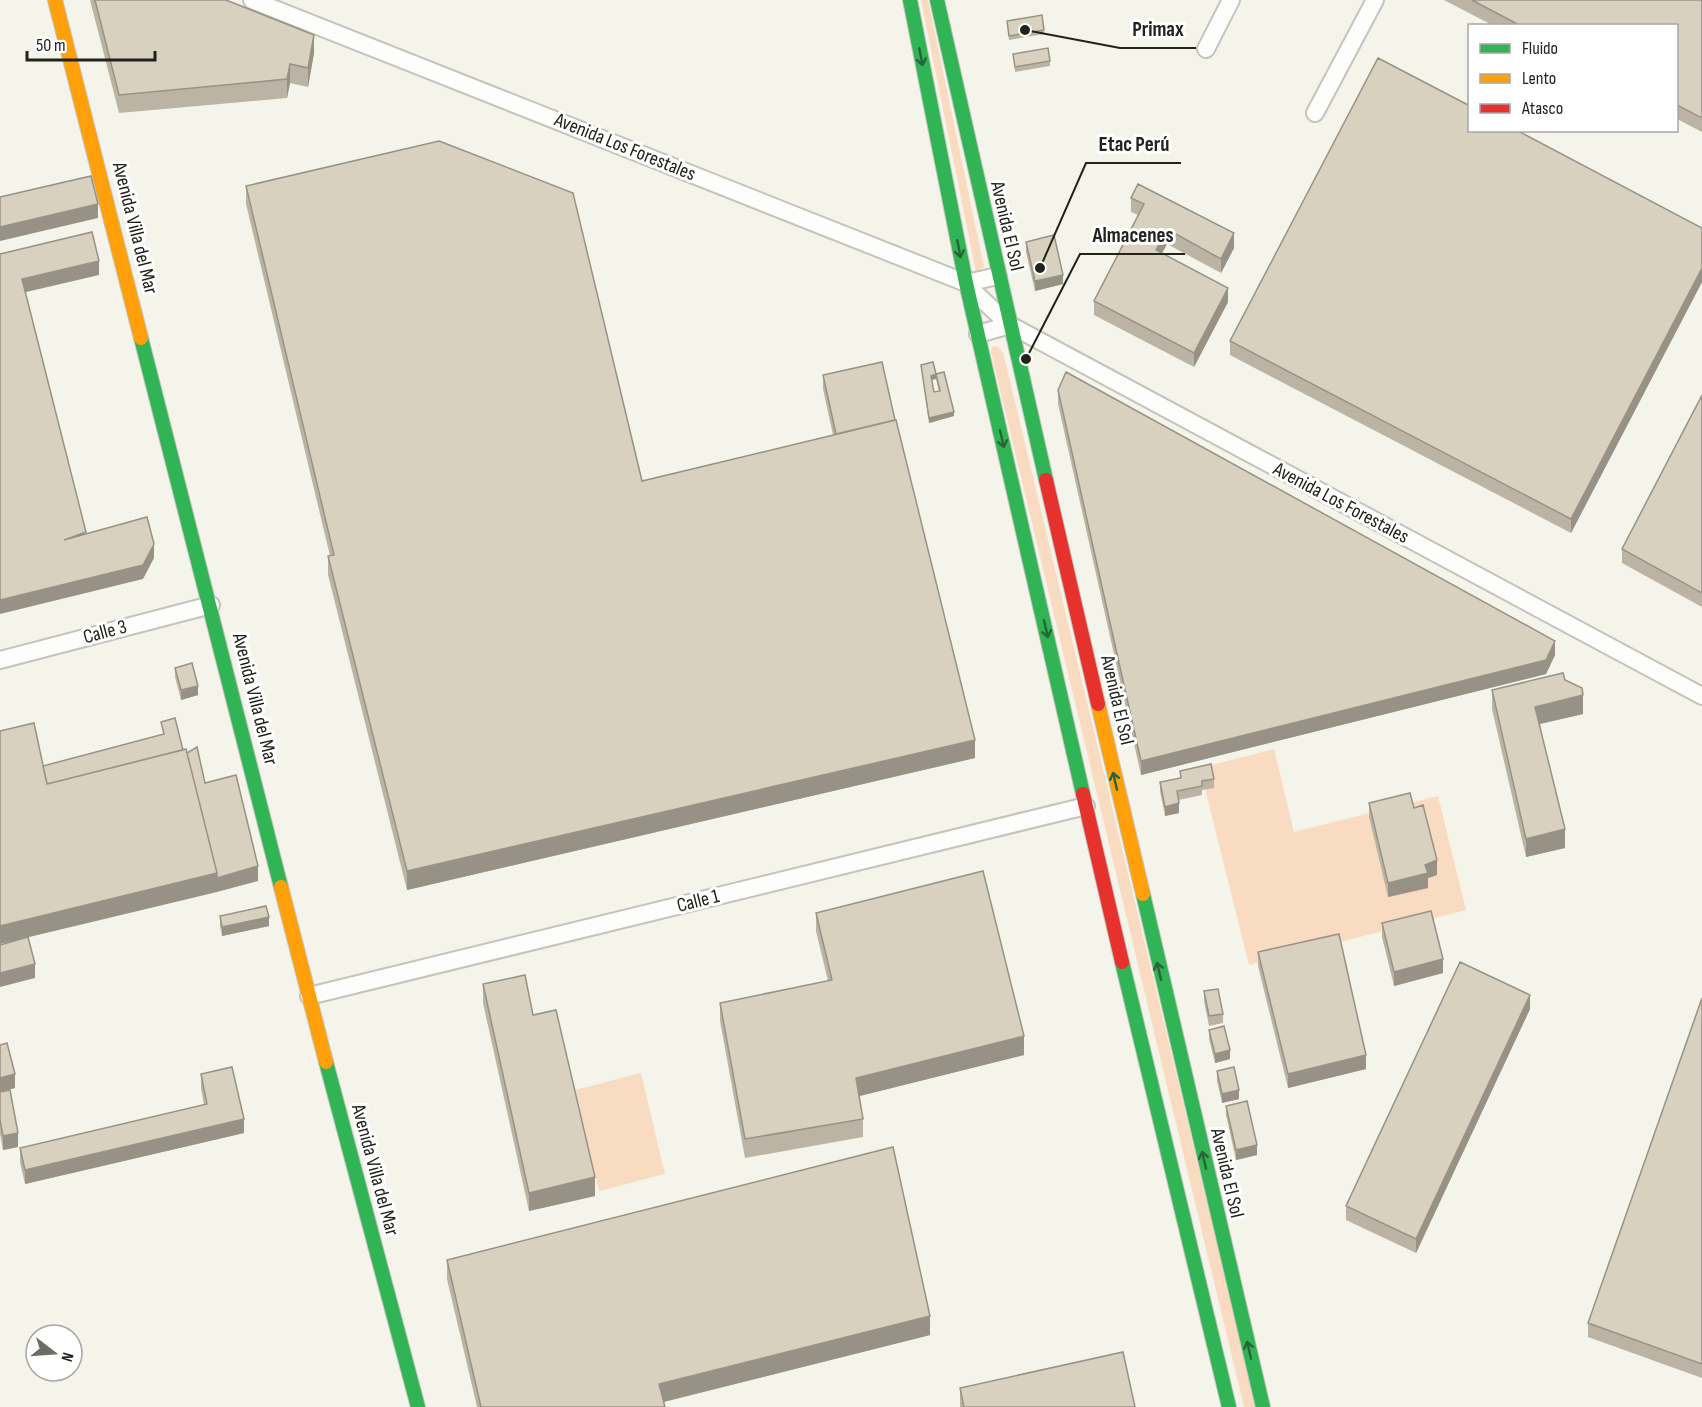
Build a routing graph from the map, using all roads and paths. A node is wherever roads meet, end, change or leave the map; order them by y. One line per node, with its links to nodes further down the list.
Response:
1 (56, 0): 13 (main road, Avenida Villa del Mar)
2 (252, 0): 10 (street, Avenida Los Forestales)
3 (910, 0): 10 (main road, one-way to 10)
4 (937, 0): 9 (main road, Avenida El Sol)
5 (1230, 0): 7 (street)
6 (1375, 0): 8 (street)
7 (1206, 49)
8 (1316, 113)
9 (998, 276): 10 (street); 11 (main road, Avenida El Sol)
10 (966, 283): 11 (street, Avenida Los Forestales); 12 (main road)
11 (1010, 325): 12 (street); 15 (street, Avenida Los Forestales); 20 (main road, Avenida El Sol, one-way to 11)
12 (978, 334): 16 (main road, one-way to 16)
13 (211, 605): 14 (street, Calle 3); 17 (main road, Avenida Villa del Mar)
14 (0, 660)
15 (1702, 696)
16 (1086, 806): 17 (street, Calle 1); 19 (main road)
17 (309, 996): 18 (main road, Avenida Villa del Mar)
18 (418, 1407)
19 (1229, 1407)
20 (1263, 1407)

